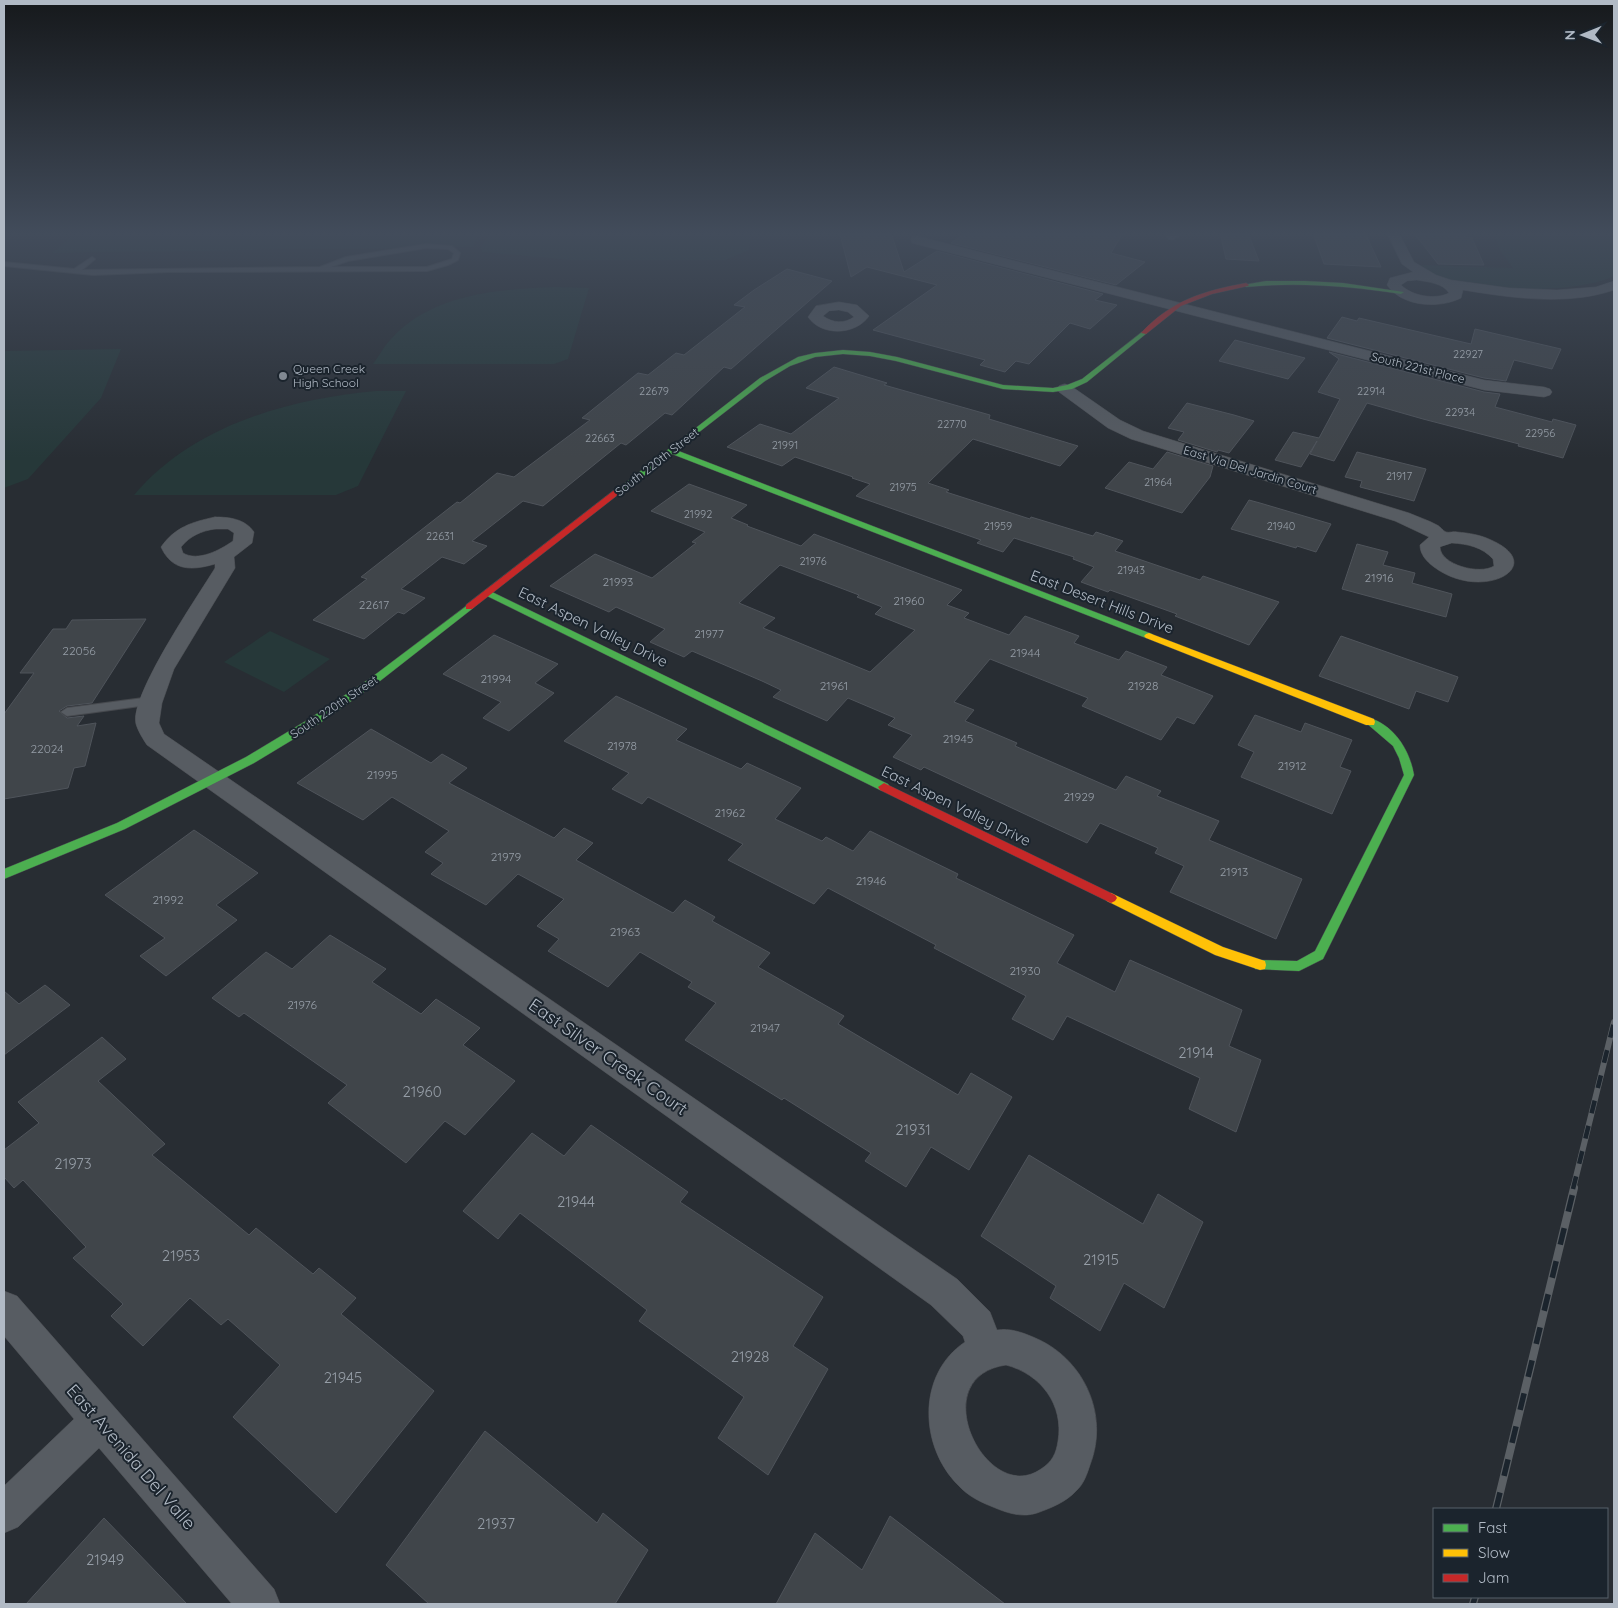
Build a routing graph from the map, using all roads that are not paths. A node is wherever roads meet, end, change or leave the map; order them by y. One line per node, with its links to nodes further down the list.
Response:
1 (1175, 308): 5 (street, South 220th Street)
2 (1180, 308): 6 (street, South 221st Place)
3 (840, 326): 4 (street)
4 (846, 351): 5 (street, South 220th Street); 7 (street, South 220th Street)
5 (1065, 389): 8 (street, East Via Del Jardin Court)
6 (1544, 392)
7 (671, 451): 10 (street, South 220th Street); 14 (street, East Desert Hills Drive)
8 (1442, 538)
9 (224, 556): 11 (street, East Silver Creek Court)
10 (488, 593): 13 (street, South 220th Street); 14 (street, East Aspen Valley Drive)
11 (151, 701): 12 (lane); 13 (street, East Silver Creek Court)
12 (67, 712)
13 (212, 780): 15 (street, South 220th Street); 17 (street, East Silver Creek Court)
14 (1368, 858)
15 (4, 874)
16 (4, 1309): 18 (street, East Avenida Del Valle)
17 (986, 1350)
18 (100, 1421): 19 (street); 20 (street, East Avenida Del Valle)
19 (4, 1513)
20 (259, 1604)

